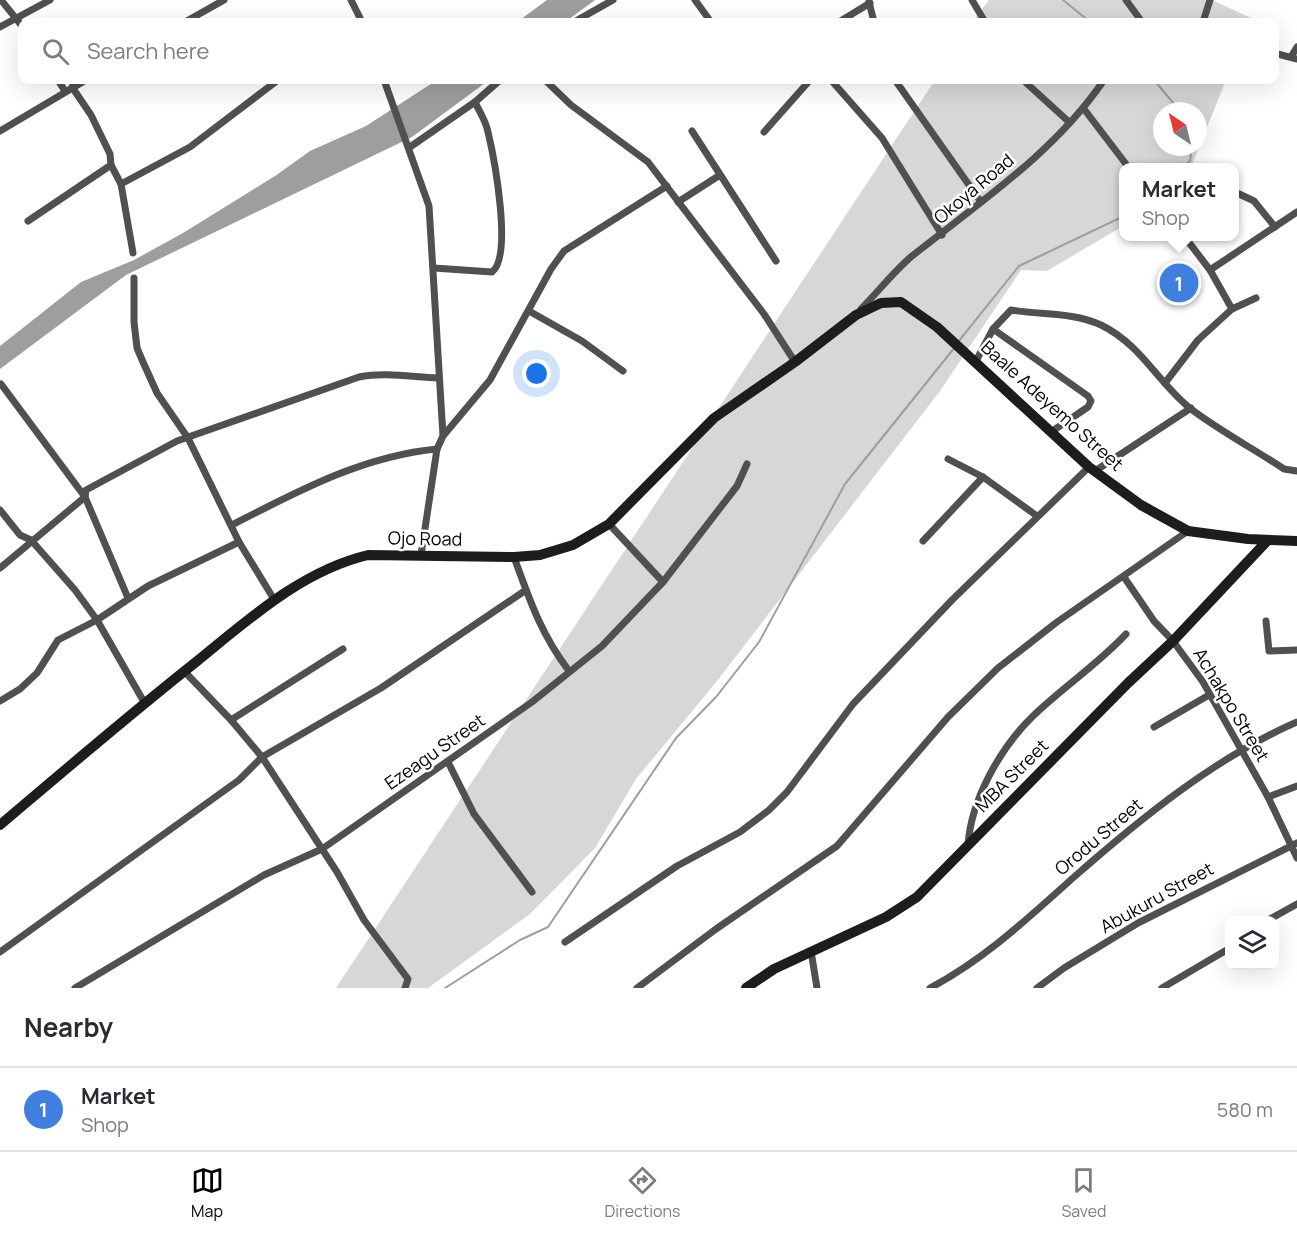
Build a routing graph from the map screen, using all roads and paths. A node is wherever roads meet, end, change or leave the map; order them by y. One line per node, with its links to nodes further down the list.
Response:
1 (1, 0): 11 (street)
2 (50, 0): 11 (street)
3 (224, 0): 12 (street)
4 (351, 0): 13 (street)
5 (613, 0): 14 (street)
6 (972, 0): 18 (street)
7 (1126, 0): 19 (street)
8 (1210, 0): 20 (street)
9 (869, 2): 16 (street); 17 (street)
10 (697, 3): 15 (street)
11 (15, 18): 21 (street); 22 (street)
12 (192, 18)
13 (360, 18)
14 (581, 18)
15 (708, 18)
16 (845, 18)
17 (873, 18)
18 (983, 18)
19 (1139, 18)
20 (1204, 18)
21 (18, 21)
22 (0, 27)
23 (1297, 46): 25 (street)
24 (1279, 54): 25 (street)
25 (1294, 58)
26 (60, 84): 38 (street)
27 (78, 84): 37 (street)
28 (273, 84): 49 (street)
29 (386, 84): 45 (street)
30 (495, 84): 39 (street)
31 (549, 84): 50 (street)
32 (806, 84): 44 (street)
33 (835, 84): 57 (street)
34 (898, 84): 53 (street)
35 (1027, 84): 41 (street)
36 (1101, 84): 40 (street, Okoya Road)
37 (72, 87): 38 (street); 47 (street)
38 (64, 91): 42 (street)
39 (475, 102): 45 (street); 61 (street)
40 (1084, 109): 41 (street, Okoya Road); 46 (street)
41 (1069, 122): 53 (street, Okoya Road)
42 (0, 131)
43 (692, 131): 48 (street)
44 (764, 132)
45 (409, 146): 61 (street)
46 (1125, 163)
47 (111, 165): 49 (street); 55 (street)
48 (720, 175): 52 (street); 60 (street)
49 (121, 184): 59 (street)
50 (667, 186): 52 (street); 66 (street)
51 (1239, 194): 56 (street)
52 (678, 202): 70 (street)
53 (981, 202): 57 (street, Okoya Road)
54 (1297, 212): 56 (street)
55 (28, 221)
56 (1275, 226): 62 (street)
57 (942, 235): 67 (street, Okoya Road)
58 (1187, 241): 62 (street)
59 (132, 254)
60 (776, 261)
61 (434, 268): 72 (street)
62 (1210, 270): 65 (street)
63 (134, 278): 78 (street)
64 (1256, 298): 65 (street)
65 (1232, 309): 73 (street)
66 (529, 311): 71 (street); 77 (street)
67 (856, 315): 69 (street, Baale Adeyemo Street); 70 (street, Ojo Road)
68 (993, 329): 69 (street); 73 (street); 76 (street)
69 (974, 359): 76 (street, Baale Adeyemo Street)
70 (795, 362): 88 (street, Ojo Road)
71 (623, 371)
72 (438, 378): 77 (street); 78 (street)
73 (1165, 383): 75 (street)
74 (1, 384): 85 (street)
75 (1191, 408): 82 (street); 83 (street)
76 (1051, 432): 82 (street, Baale Adeyemo Street)
77 (443, 436): 79 (street)
78 (188, 438): 85 (street); 89 (street)
79 (437, 449): 89 (street); 96 (street)
80 (948, 459): 84 (street)
81 (747, 464): 100 (street, Ezeagu Street)
82 (1092, 469): 87 (street); 90 (street, Baale Adeyemo Street)
83 (1297, 471)
84 (983, 477): 87 (street); 92 (street)
85 (85, 497): 91 (street); 102 (street)
86 (0, 510): 91 (street)
87 (1036, 516): 131 (street)
88 (609, 524): 97 (street, Ojo Road); 100 (street)
89 (232, 525): 95 (street)
90 (1188, 531): 93 (street, Baale Adeyemo Street); 99 (street)
91 (31, 540): 98 (street); 104 (street)
92 (923, 541)
93 (1267, 541): 94 (street, Baale Adeyemo Street); 107 (street, MBA Street)
94 (1297, 541)
95 (239, 542): 102 (street); 103 (street)
96 (421, 555): 97 (street, Ojo Road); 103 (street, Ojo Road)
97 (514, 557): 101 (street)
98 (0, 567)
99 (1124, 577): 107 (street, Achakpo Street); 137 (street)
100 (663, 582): 111 (street, Ezeagu Street)
101 (526, 590): 111 (street); 119 (street)
102 (128, 598): 104 (street)
103 (275, 601): 110 (street, Ojo Road)
104 (97, 620): 113 (street); 114 (street)
105 (1266, 621): 109 (street)
106 (1126, 634): 125 (street)
107 (1173, 641): 112 (street, Achakpo Street); 125 (street, MBA Street)
108 (343, 649): 115 (street)
109 (1297, 650)
110 (184, 671): 114 (street, Ojo Road); 115 (street)
111 (569, 671): 120 (street, Ezeagu Street)
112 (1209, 695): 117 (street); 118 (street, Achakpo Street)
113 (0, 701)
114 (144, 702): 123 (street, Ojo Road)
115 (231, 720): 119 (street)
116 (1297, 722): 118 (street, Orodu Street)
117 (1154, 727)
118 (1242, 751): 122 (street, Achakpo Street); 140 (street, Orodu Street)
119 (262, 757): 126 (street); 134 (street)
120 (448, 762): 126 (street, Ezeagu Street); 128 (street)
121 (1297, 786): 122 (street)
122 (1268, 797): 124 (street, Achakpo Street)
123 (0, 825)
124 (1295, 844): 127 (street, Achakpo Street); 141 (street, Abukuru Street)
125 (968, 845): 132 (street, MBA Street)
126 (322, 849): 135 (street, Ezeagu Street); 136 (street)
127 (1297, 858)
128 (532, 892)
129 (1297, 904): 130 (street)
130 (1277, 916)
131 (565, 942)
132 (811, 951): 138 (street, MBA Street); 139 (street)
133 (1225, 951): 142 (street)
134 (0, 952)
135 (75, 988)
136 (405, 988)
137 (637, 988)
138 (746, 988)
139 (818, 988)
140 (930, 988)
141 (1037, 988)
142 (1162, 988)

